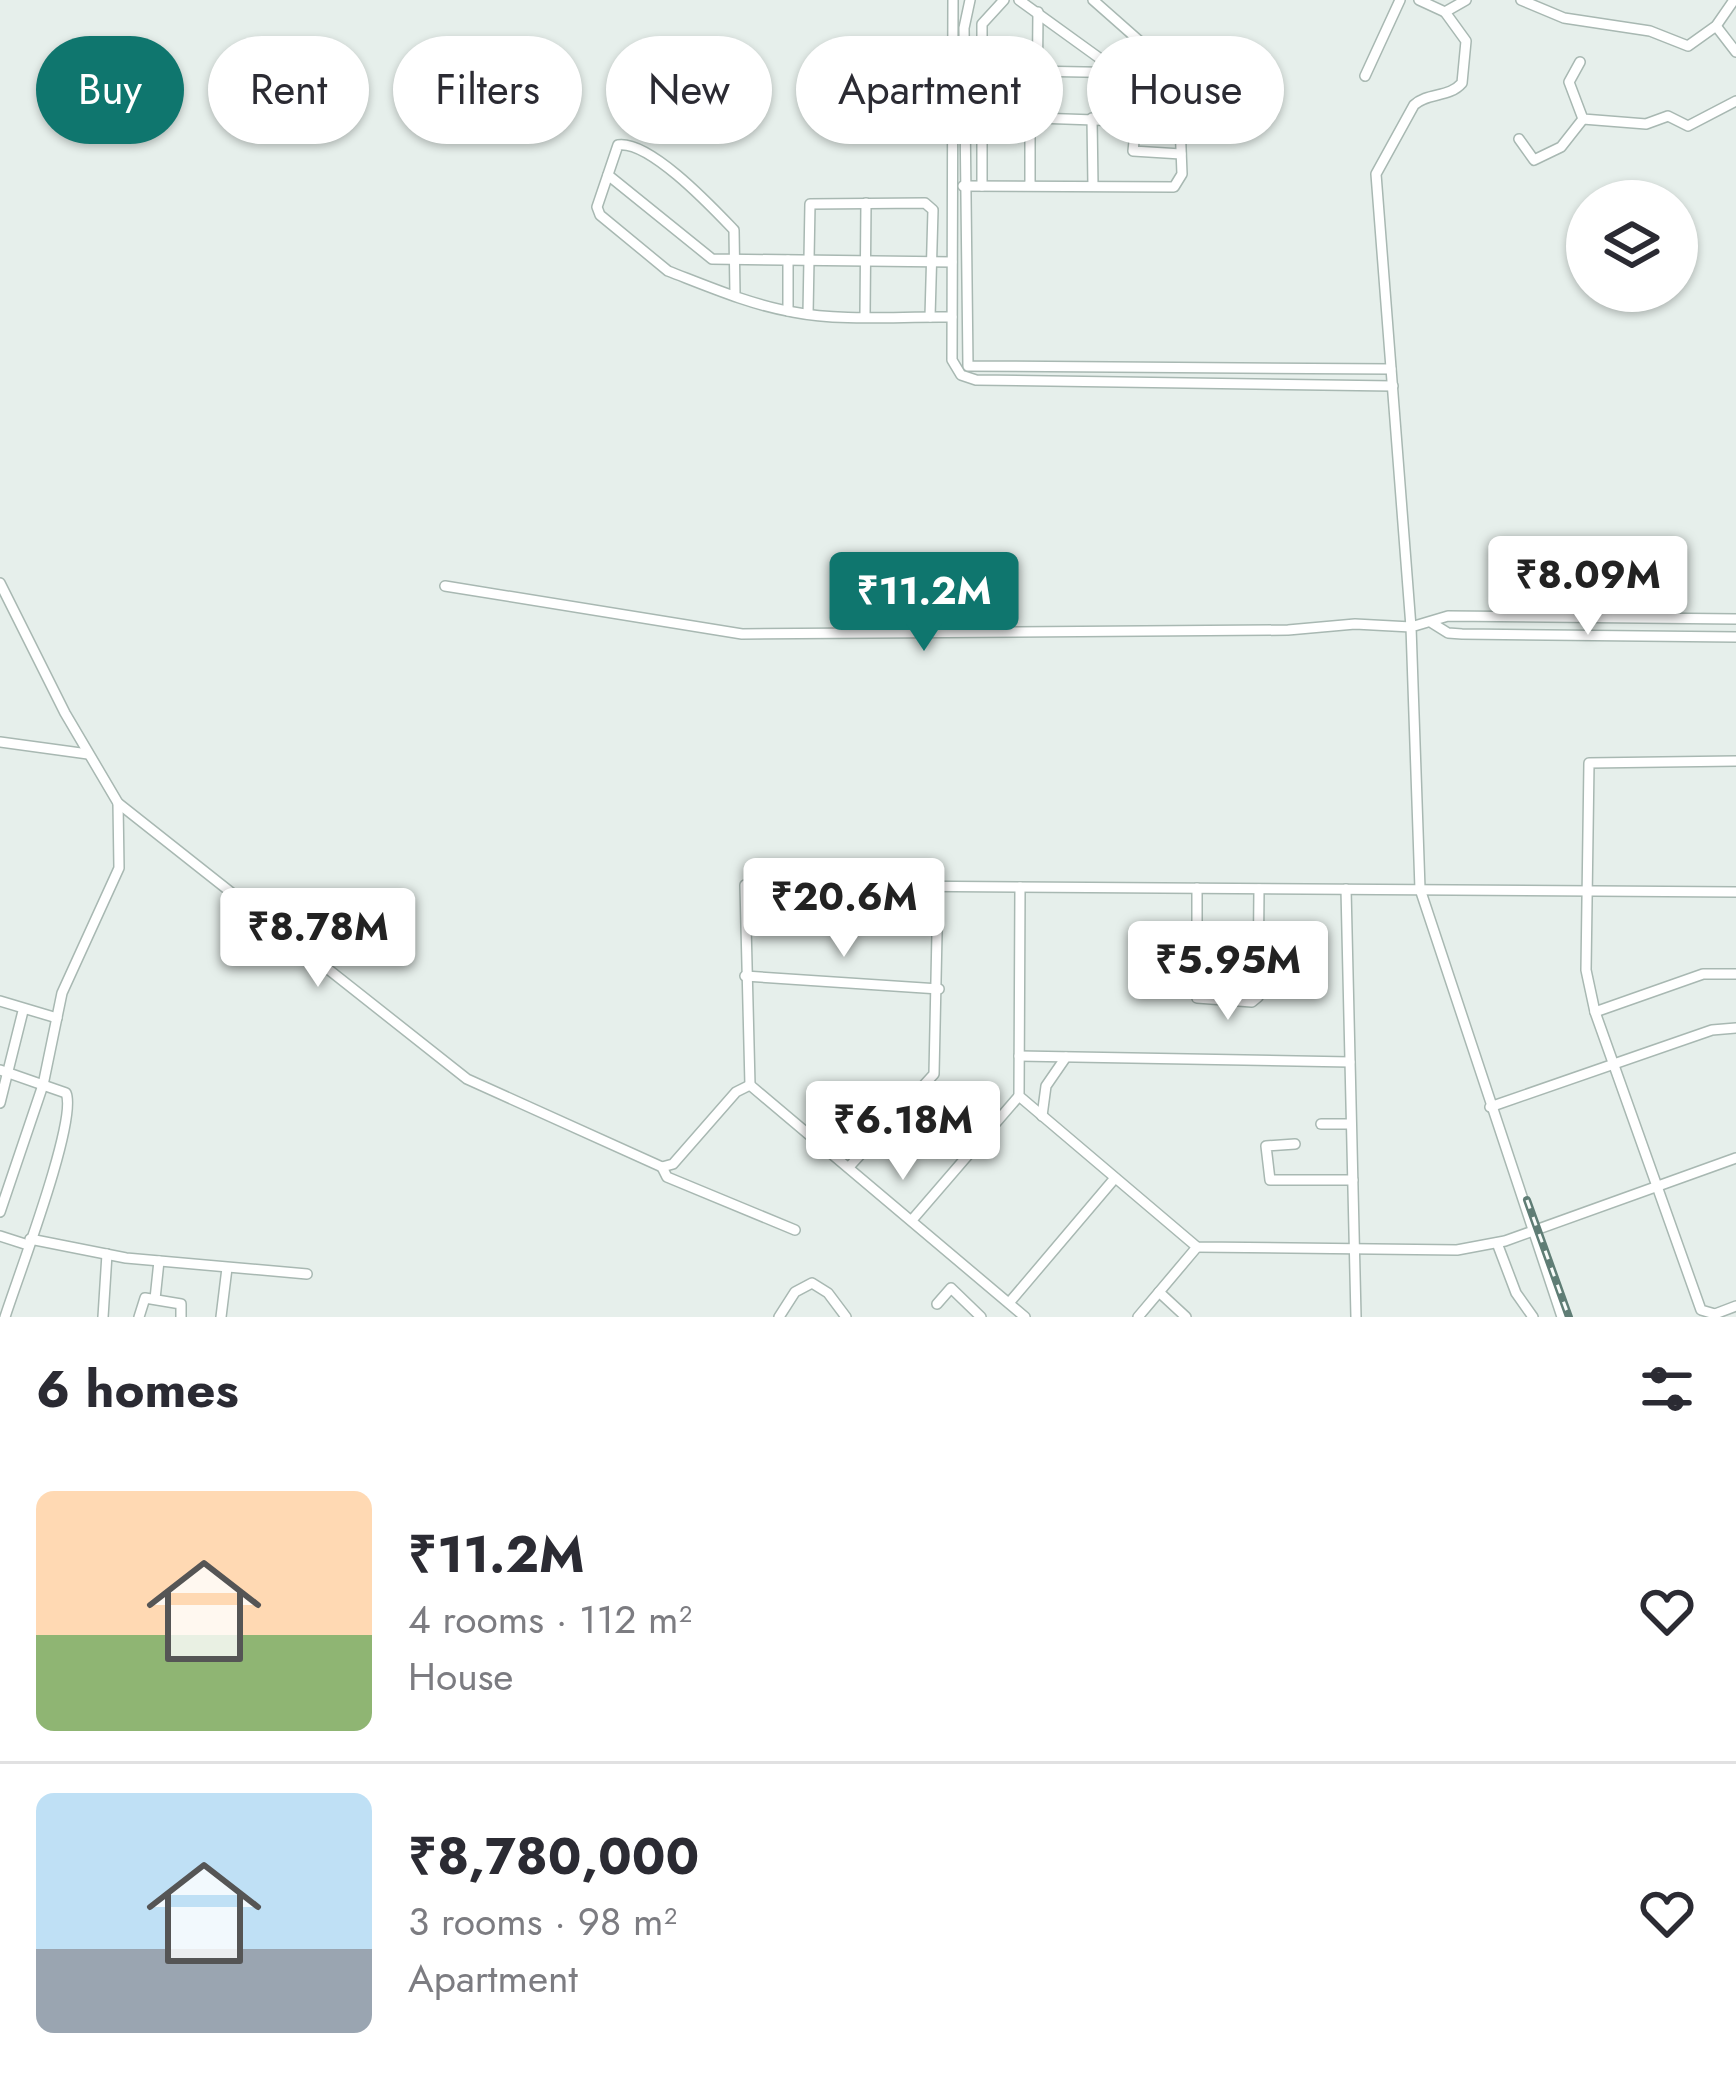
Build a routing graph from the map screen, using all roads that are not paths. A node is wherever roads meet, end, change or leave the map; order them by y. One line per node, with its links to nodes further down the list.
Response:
1 (953, 0): 33 (street)
2 (970, 0): 14 (street)
3 (1004, 0): 15 (street)
4 (1019, 0): 11 (street)
5 (1093, 0): 17 (street)
6 (1400, 0): 21 (street)
7 (1419, 0): 12 (street)
8 (1466, 0): 12 (street)
9 (1521, 0): 13 (street)
10 (1734, 0): 13 (street)
11 (1038, 12): 16 (street); 18 (street)
12 (1445, 12): 51 (street)
13 (1716, 26): 19 (street)
14 (964, 36)
15 (982, 36)
16 (1038, 36)
17 (1137, 36)
18 (1087, 48)
19 (1736, 52)
20 (1580, 62): 23 (street)
21 (1365, 76)
22 (1736, 101): 23 (street)
23 (1583, 119): 24 (street)
24 (1519, 139)
25 (964, 144): 34 (street)
26 (982, 144): 35 (street)
27 (1030, 144): 36 (street)
28 (1092, 144): 37 (street)
29 (1133, 144): 31 (street)
30 (1180, 144): 31 (street)
31 (1181, 154): 37 (street)
32 (608, 175): 42 (street); 42 (street); 45 (street)
33 (952, 186): 34 (street); 44 (street)
34 (964, 186): 35 (street); 52 (street)
35 (982, 186): 36 (street)
36 (1030, 186): 37 (street)
37 (1093, 186)
38 (866, 203): 40 (street); 41 (street); 43 (street)
39 (788, 260): 40 (street); 42 (street); 46 (street)
40 (807, 260): 41 (street); 47 (street)
41 (865, 260): 43 (street); 48 (street)
42 (737, 261): 45 (street)
43 (932, 261): 44 (street); 49 (street)
44 (952, 262): 50 (street)
45 (735, 294): 46 (street)
46 (788, 311): 47 (street)
47 (808, 314): 48 (street)
48 (865, 316): 49 (street)
49 (930, 316): 50 (street)
50 (952, 317): 52 (street)
51 (1391, 369): 52 (street); 53 (street)
52 (965, 370): 53 (street)
53 (1393, 386): 58 (street)
54 (0, 583): 61 (street)
55 (446, 586): 58 (street)
56 (1736, 619): 57 (street)
57 (1432, 623): 58 (street); 59 (street)
58 (1411, 627): 69 (street)
59 (1736, 637)
60 (0, 742): 61 (street)
61 (88, 754): 63 (street)
62 (1736, 761): 70 (street)
63 (118, 803): 78 (street); 95 (street)
64 (938, 886): 65 (street); 73 (street); 74 (street)
65 (1020, 887): 66 (street); 80 (street)
66 (1197, 888): 67 (street); 67 (street)
67 (1258, 889): 68 (street)
68 (1346, 889): 69 (street); 82 (street)
69 (1420, 889): 70 (street); 89 (street)
70 (1587, 892): 71 (street); 77 (street)
71 (1736, 892)
72 (1736, 974): 77 (street)
73 (745, 976): 74 (street); 86 (street)
74 (940, 989): 96 (street)
75 (0, 1001): 76 (street)
76 (23, 1011): 78 (street); 84 (street)
77 (1595, 1012): 83 (street)
78 (57, 1018): 85 (street)
79 (1736, 1028): 83 (street)
80 (1019, 1056): 81 (street); 87 (street)
81 (1066, 1057): 82 (street); 90 (street)
82 (1350, 1061): 92 (street)
83 (1615, 1065): 89 (street); 99 (street)
84 (5, 1072): 85 (street); 88 (street)
85 (44, 1085): 100 (street); 105 (street)
86 (750, 1085): 95 (street); 96 (street)
87 (1019, 1096): 90 (street); 101 (street)
88 (0, 1103)
89 (1490, 1107): 103 (street)
90 (1042, 1116): 97 (street)
91 (1321, 1124): 92 (street)
92 (1351, 1124): 98 (street)
93 (1295, 1144): 98 (street)
94 (1736, 1158): 99 (street)
95 (662, 1167): 102 (street)
96 (849, 1167): 101 (street)
97 (1115, 1178): 107 (street); 116 (street)
98 (1353, 1180): 108 (street)
99 (1660, 1185): 103 (street); 118 (street)
100 (0, 1212)
101 (912, 1220): 113 (street)
102 (795, 1230)
103 (1534, 1231): 106 (street); 132 (street)
104 (0, 1236): 105 (street)
105 (29, 1242): 109 (street); 119 (street)
106 (1497, 1243): 108 (street); 131 (street)
107 (1197, 1247): 108 (street); 114 (street)
108 (1355, 1252): 130 (street)
109 (107, 1254): 110 (street); 120 (street)
110 (159, 1261): 111 (street); 115 (street)
111 (227, 1268): 112 (street); 123 (street)
112 (307, 1274)
113 (993, 1290): 116 (street); 126 (street)
114 (1159, 1292): 128 (street); 129 (street)
115 (155, 1299): 121 (street); 122 (street)
116 (1009, 1303): 127 (street)
117 (937, 1304): 126 (street)
118 (1736, 1306)
119 (4, 1317)
120 (103, 1317)
121 (139, 1317)
122 (181, 1317)
123 (221, 1317)
124 (779, 1317): 125 (street)
125 (846, 1317)
126 (982, 1317)
127 (1025, 1317)
128 (1138, 1317)
129 (1186, 1317)
130 (1356, 1317)
131 (1533, 1317)
132 (1562, 1317)

